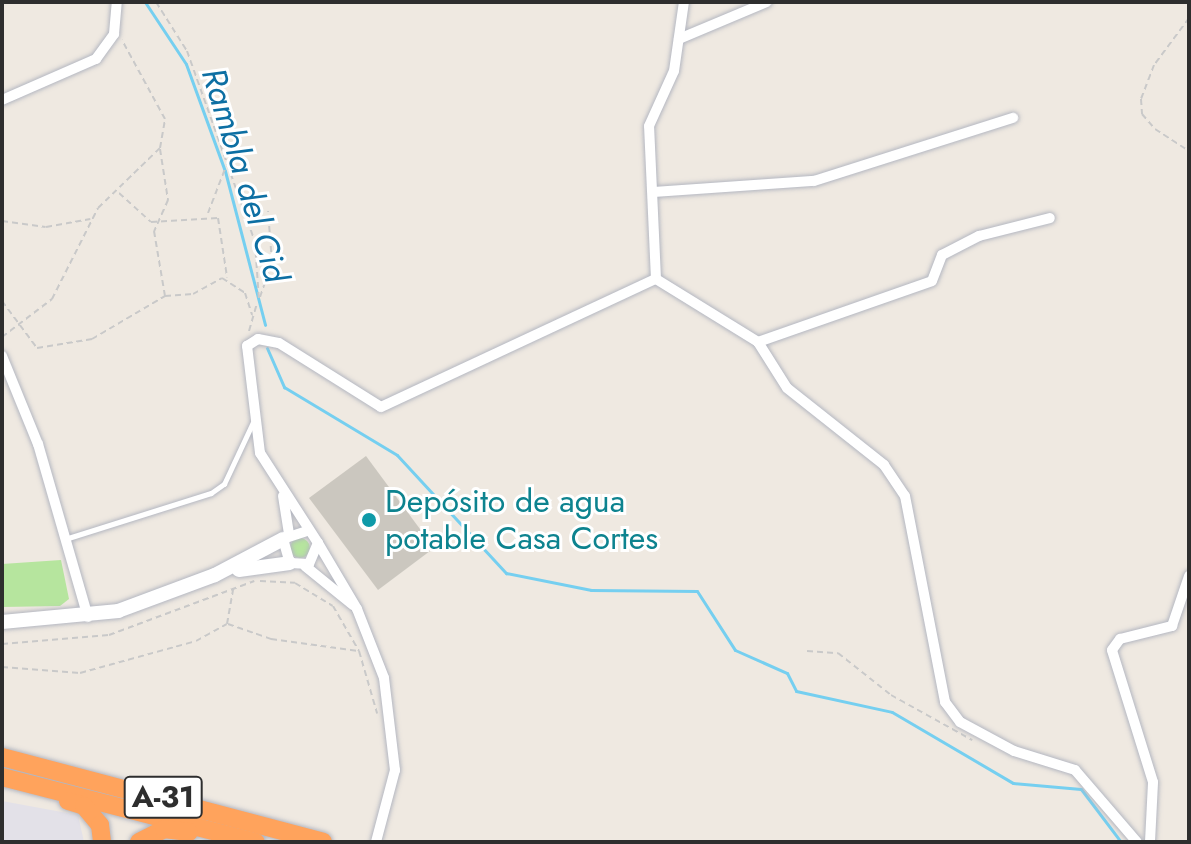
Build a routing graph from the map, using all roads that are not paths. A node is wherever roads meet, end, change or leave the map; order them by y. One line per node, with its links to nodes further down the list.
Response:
1 (117, 2): 5 (street)
2 (684, 2): 4 (street)
3 (767, 2): 4 (street)
4 (679, 39): 7 (street)
5 (2, 100)
6 (1013, 118): 7 (street)
7 (655, 192): 9 (street)
8 (1050, 218): 10 (street)
9 (656, 279): 10 (street); 12 (street)
10 (758, 342): 33 (street)
11 (2, 356): 16 (street)
12 (253, 422): 13 (street); 16 (lane)
13 (274, 476): 14 (street); 15 (street)
14 (307, 531): 15 (street); 17 (street)
15 (286, 536): 18 (street); 19 (street)
16 (65, 539): 22 (street)
17 (318, 543): 18 (street); 21 (street)
18 (297, 564): 19 (street); 21 (street)
19 (215, 575): 22 (street)
20 (1189, 576): 34 (street)
21 (357, 609): 32 (street)
22 (88, 617): 23 (street)
23 (2, 622)
24 (2, 757): 31 (highway, A-31)
25 (2, 777): 26 (highway, A-31)
26 (26, 783): 27 (highway, A-31); 28 (highway)
27 (234, 835): 29 (highway); 30 (highway, A-31)
28 (102, 842)
29 (139, 842)
30 (256, 842)
31 (323, 842)
32 (376, 842)
33 (1137, 842)
34 (1150, 842)

